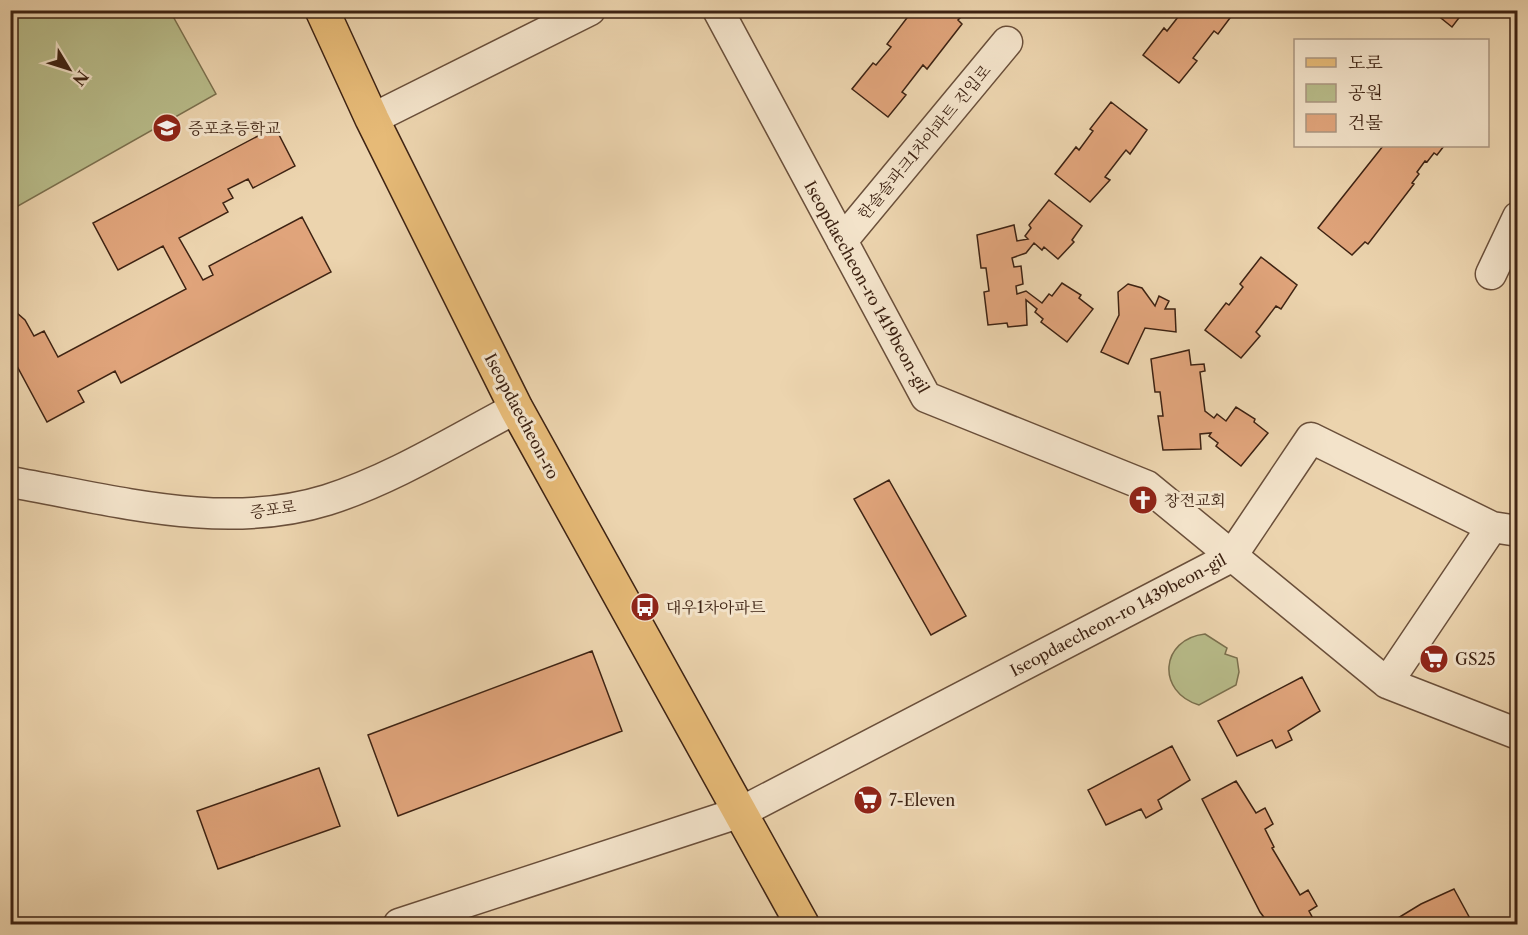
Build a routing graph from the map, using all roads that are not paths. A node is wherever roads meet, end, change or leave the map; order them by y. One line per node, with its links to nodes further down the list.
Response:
1 (322, 10): 5 (main road, Iseopdaecheon-ro)
2 (590, 10): 5 (street)
3 (718, 10): 7 (street, Iseopdaecheon-ro 1419beon-gil)
4 (1006, 42): 7 (street, 한솔솔파크1차아파트 진입로)
5 (372, 119): 9 (main road, Iseopdaecheon-ro)
6 (1518, 217): 8 (street)
7 (842, 242): 12 (street, Iseopdaecheon-ro 1419beon-gil)
8 (1491, 274)
9 (516, 408): 10 (street, 증포로); 15 (main road, Iseopdaecheon-ro)
10 (10, 482)
11 (1505, 529): 12 (street, Iseopdaecheon-ro 1439beon-gil); 13 (street)
12 (1231, 557): 13 (street, Iseopdaecheon-ro 1419beon-gil); 15 (street, Iseopdaecheon-ro 1439beon-gil)
13 (1387, 682): 14 (street, Iseopdaecheon-ro 1419beon-gil)
14 (1518, 734)
15 (741, 812): 16 (street); 17 (main road, Iseopdaecheon-ro)
16 (399, 924)
17 (802, 924)

